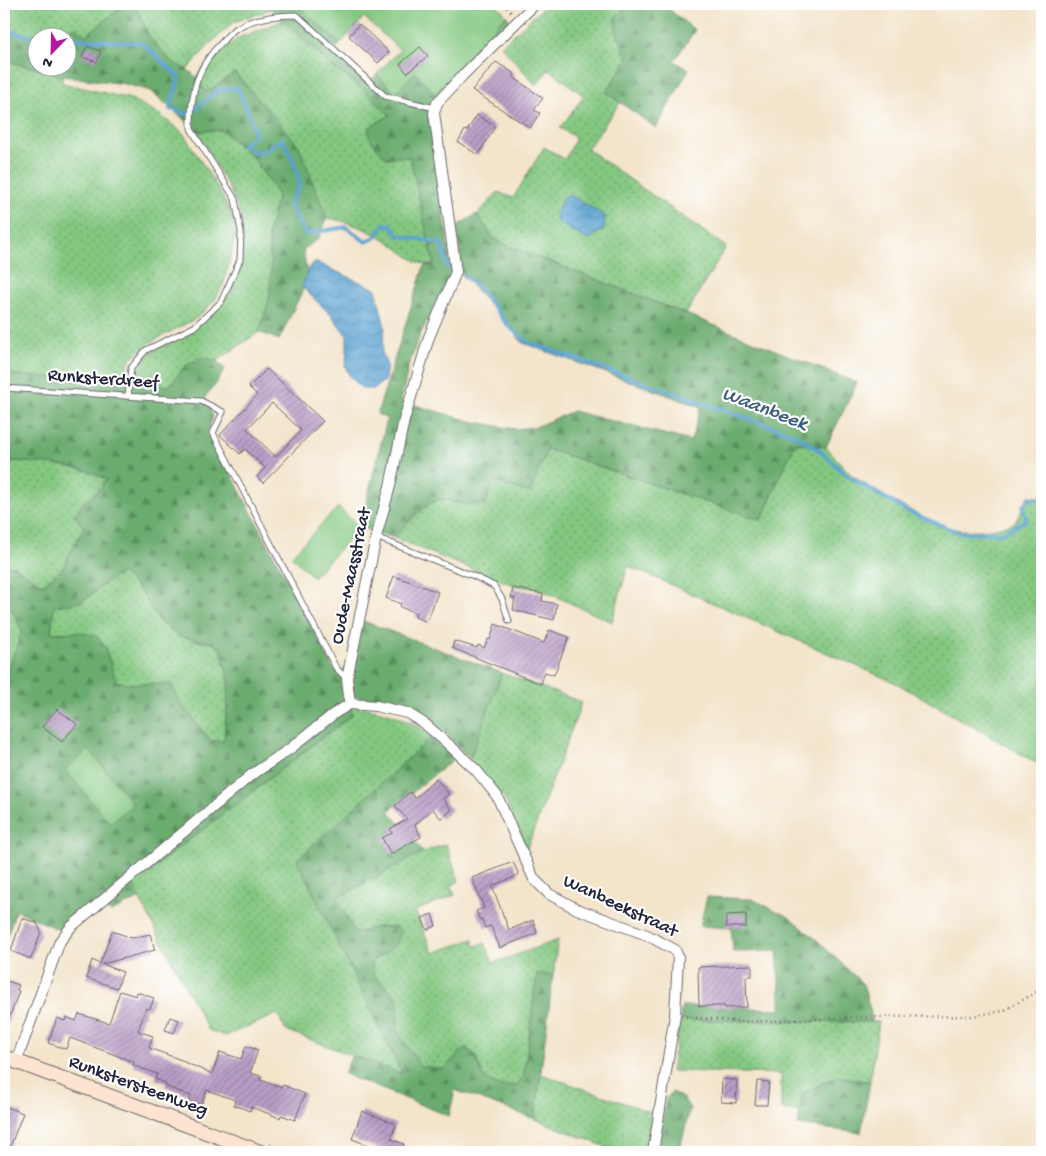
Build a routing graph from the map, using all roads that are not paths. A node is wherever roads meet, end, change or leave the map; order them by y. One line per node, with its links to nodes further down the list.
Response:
1 (535, 4): 2 (street)
2 (436, 108): 4 (lane); 5 (street, Oude-Maasstraat)
3 (4, 388): 4 (lane, Runksterdreef)
4 (128, 396): 7 (lane, Runksterdreef)
5 (376, 537): 6 (lane); 7 (street, Oude-Maasstraat)
6 (509, 621)
7 (347, 679): 8 (street, Oude-Maasstraat)
8 (350, 704): 9 (street); 11 (street, Wanbeekstraat)
9 (10, 1060): 10 (street, Runkstersteenweg)
10 (260, 1152)
11 (653, 1152)

